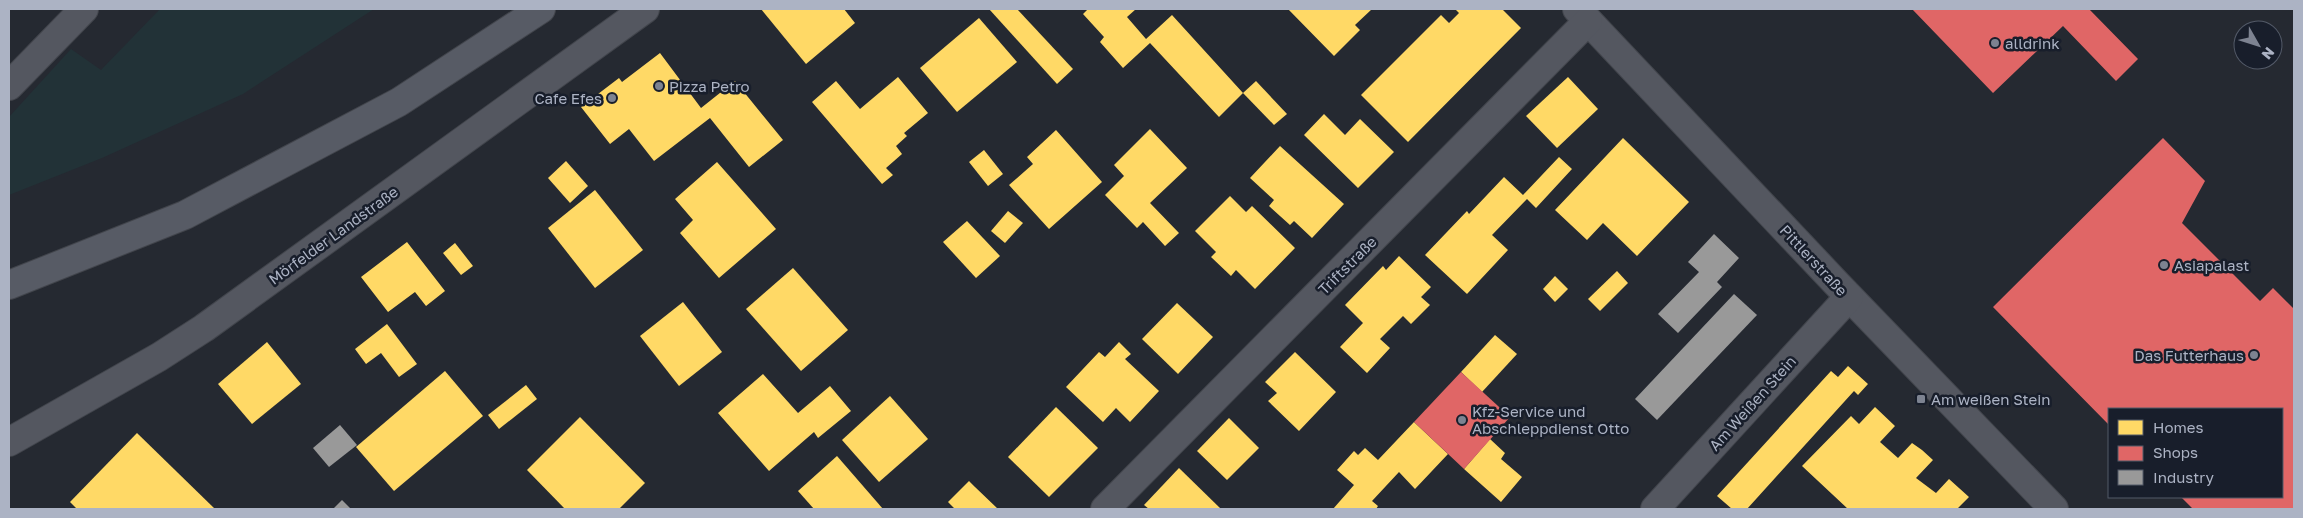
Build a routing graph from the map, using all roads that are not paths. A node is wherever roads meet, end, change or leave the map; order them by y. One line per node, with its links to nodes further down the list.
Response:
1 (84, 9): 5 (street)
2 (541, 9): 6 (main road)
3 (645, 9): 8 (street, Mörfelder Landstraße)
4 (1583, 15): 7 (street, Pittlerstraße); 9 (street, Triftstraße)
5 (9, 86)
6 (9, 285)
7 (1849, 297): 10 (street, Am Weißen Stein); 11 (street, Pittlerstraße)
8 (9, 442)
9 (1106, 509)
10 (1655, 509)
11 (2054, 509)

